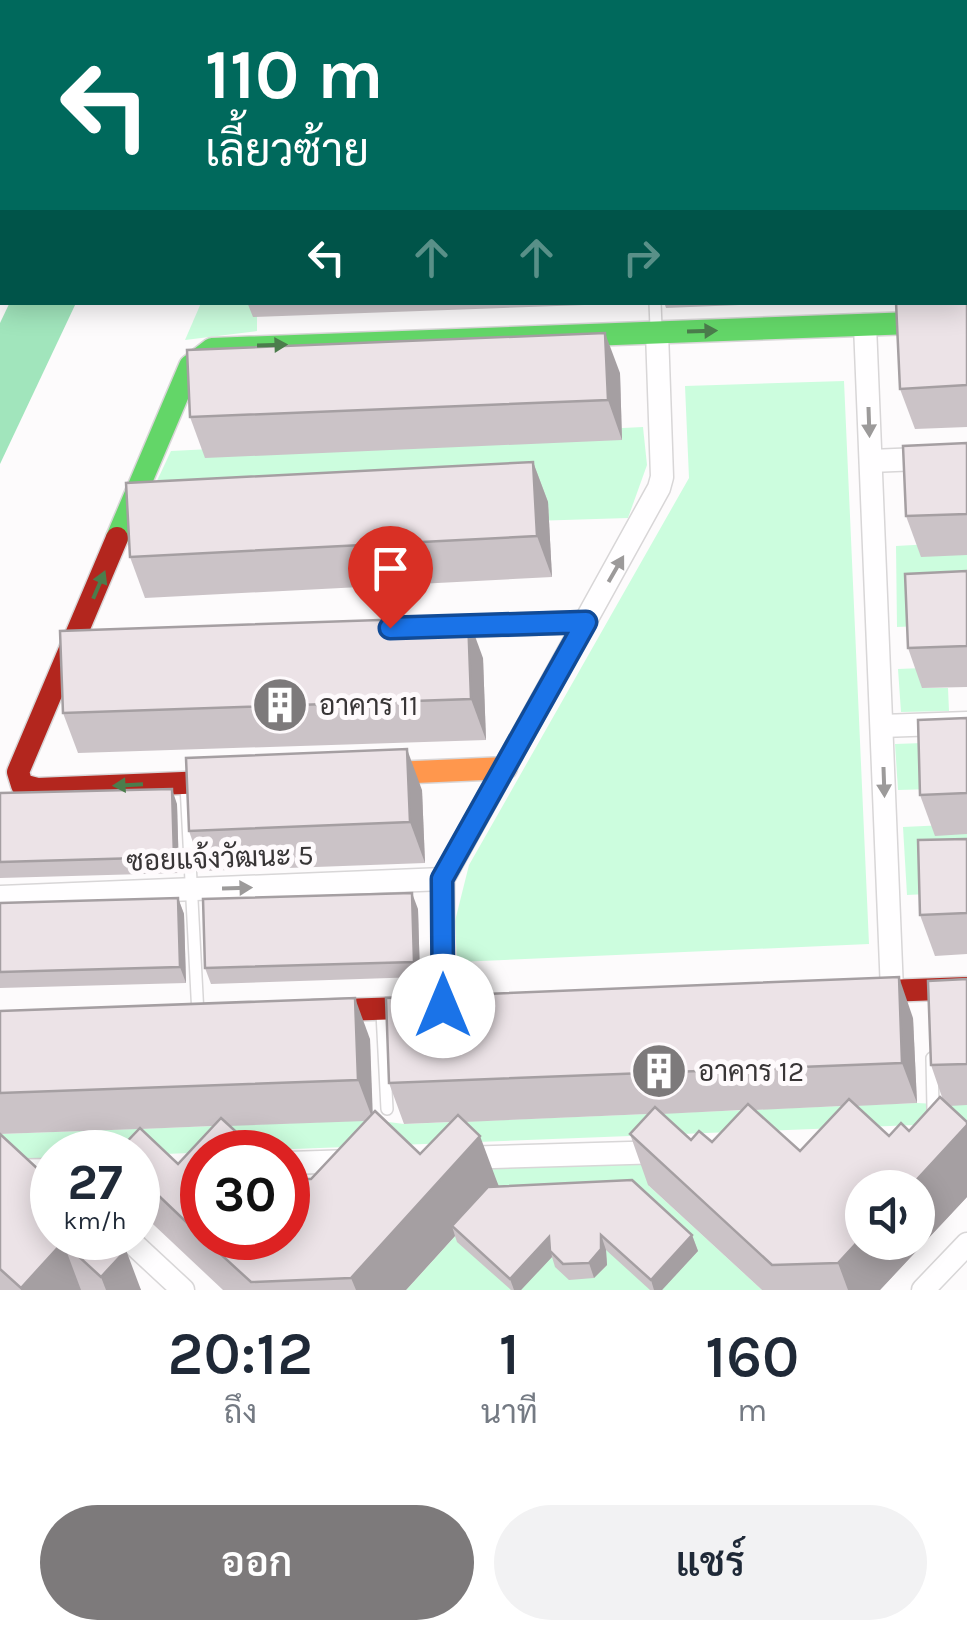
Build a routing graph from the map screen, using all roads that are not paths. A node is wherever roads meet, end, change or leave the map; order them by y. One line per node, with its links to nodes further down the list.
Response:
1 (655, 305): 4 (lane)
2 (967, 322): 3 (street)
3 (865, 325): 4 (street, one-way to 3); 6 (street, one-way to 6)
4 (657, 332): 7 (street, one-way to 4); 14 (street, one-way to 4)
5 (967, 458): 6 (street)
6 (871, 461): 10 (street)
7 (586, 622): 8 (street); 11 (street)
8 (428, 627)
9 (967, 723): 10 (street)
10 (882, 726): 19 (street, one-way to 19)
11 (506, 768): 12 (street); 15 (street)
12 (346, 776)
13 (246, 780): 14 (street)
14 (186, 782): 16 (lane)
15 (442, 879): 16 (street, ซอยแจ้งวัฒนะ 5, one-way to 15); 21 (street)
16 (192, 890): 17 (street, ซอยแจ้งวัฒนะ 5); 23 (lane)
17 (0, 897)
18 (967, 988): 19 (street)
19 (892, 991): 20 (street)
20 (834, 993)
21 (382, 1008): 22 (street); 26 (lane)
22 (290, 1012)
23 (197, 1015)
24 (932, 1049): 25 (lane)
25 (933, 1108)
26 (387, 1109)
27 (687, 1152): 28 (street)
28 (448, 1158)
29 (368, 1161): 30 (street)
30 (310, 1162)
31 (30, 1170): 32 (street)
32 (0, 1171)
33 (967, 1244): 36 (street)
34 (150, 1260): 35 (street)
35 (183, 1290)
36 (923, 1290)

